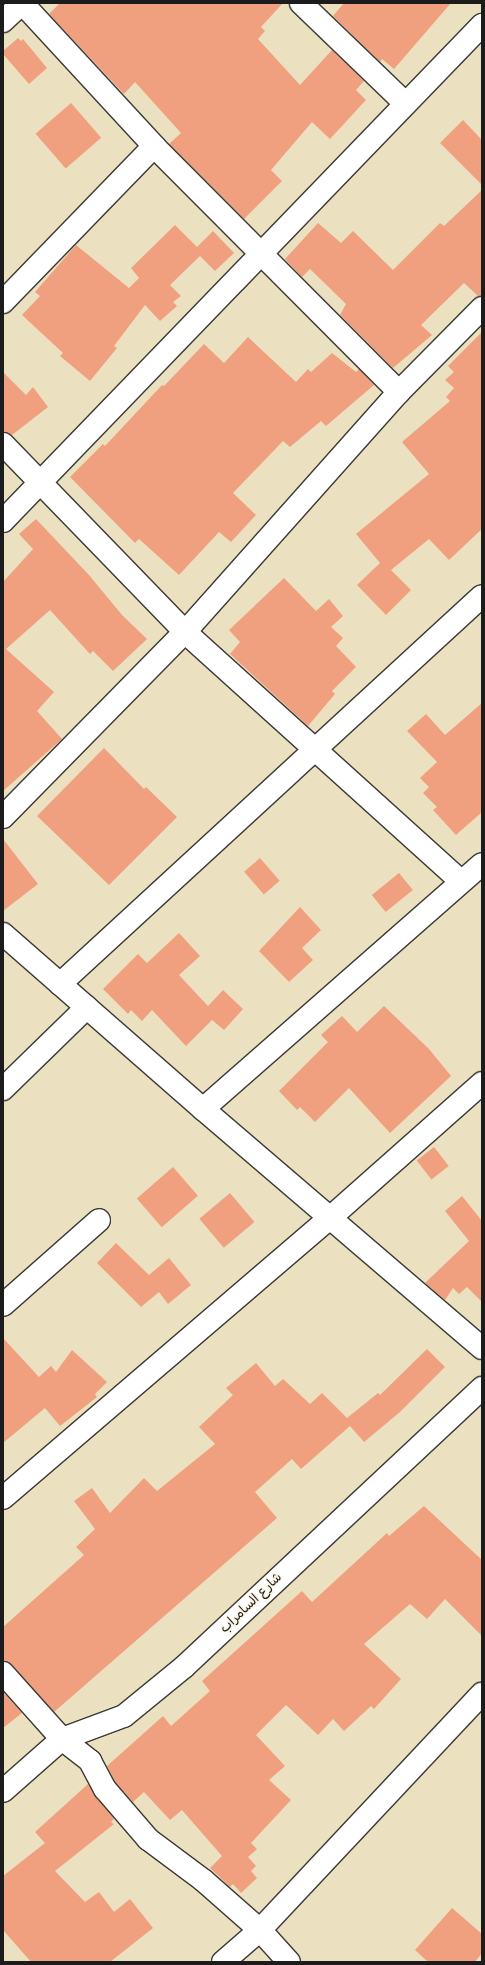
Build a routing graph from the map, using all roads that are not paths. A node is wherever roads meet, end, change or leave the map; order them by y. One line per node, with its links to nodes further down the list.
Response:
1 (22, 3): 3 (street); 6 (street)
2 (301, 3): 5 (street)
3 (3, 21)
4 (482, 25): 5 (street)
5 (405, 103): 7 (street)
6 (154, 146): 7 (street); 8 (street)
7 (260, 252): 10 (street); 12 (street)
8 (3, 302)
9 (482, 308): 10 (street)
10 (399, 392): 15 (street)
11 (3, 444): 12 (street)
12 (39, 483): 13 (street); 15 (street)
13 (3, 521)
14 (482, 596): 16 (street)
15 (185, 632): 16 (street); 17 (street)
16 (314, 748): 19 (street); 21 (street)
17 (3, 817)
18 (482, 864): 19 (street)
19 (461, 881): 25 (street)
20 (3, 934): 21 (street)
21 (60, 984): 22 (street)
22 (86, 1007): 24 (street); 25 (street)
23 (482, 1082): 26 (street)
24 (3, 1089)
25 (203, 1109): 26 (street)
26 (330, 1218): 29 (street); 31 (street)
27 (99, 1220): 28 (street)
28 (3, 1305)
29 (482, 1348)
30 (482, 1388): 34 (street, شارع السامراب)
31 (3, 1498)
32 (3, 1673): 34 (street)
33 (482, 1694): 36 (street)
34 (62, 1739): 35 (street, شارع السامراب); 36 (street)
35 (3, 1791)
36 (260, 1930): 37 (street); 38 (street)
37 (222, 1962)
38 (290, 1962)

